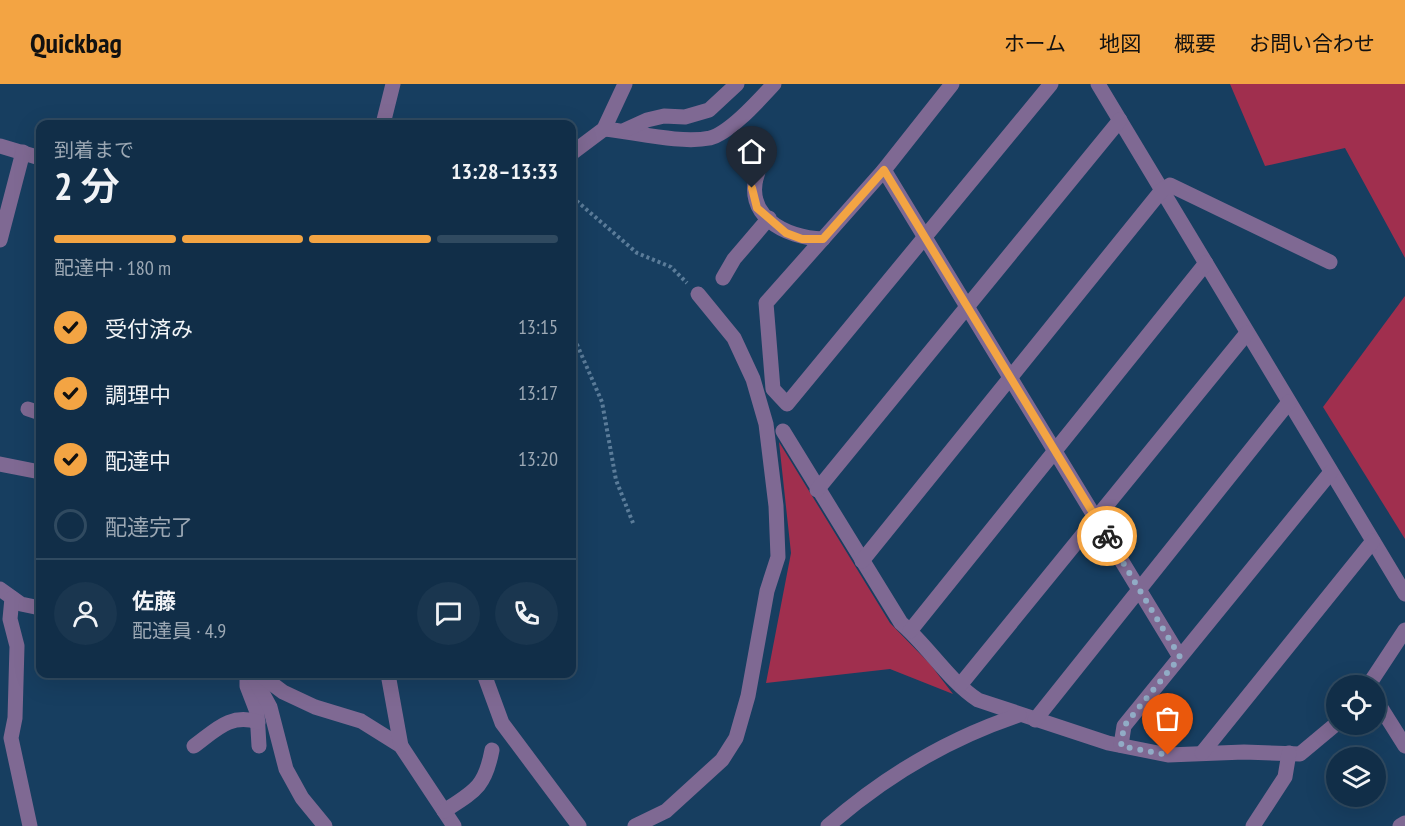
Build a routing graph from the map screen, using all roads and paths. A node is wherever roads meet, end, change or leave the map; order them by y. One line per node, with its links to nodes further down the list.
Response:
1 (393, 84): 8 (street)
2 (625, 84): 10 (street)
3 (737, 84): 11 (street)
4 (774, 84): 11 (street)
5 (952, 84): 16 (street)
6 (1051, 84): 21 (street)
7 (1098, 84): 9 (street)
8 (384, 120)
9 (1120, 120): 18 (street); 28 (street)
10 (604, 129): 11 (street); 13 (street)
11 (623, 131)
12 (0, 146): 14 (street)
13 (576, 150)
14 (22, 152): 15 (street); 23 (street)
15 (36, 157)
16 (884, 170): 21 (street); 22 (street)
17 (758, 172): 20 (street)
18 (1162, 190): 24 (street); 25 (street); 31 (street)
19 (576, 200): 27 (path)
20 (769, 218): 22 (street); 26 (street)
21 (925, 238): 22 (street); 28 (street)
22 (823, 239)
23 (0, 240)
24 (1330, 262)
25 (1206, 263): 29 (street); 34 (street)
26 (723, 278)
27 (698, 294): 76 (street)
28 (967, 306): 31 (street); 38 (street)
29 (1247, 333): 32 (street); 39 (street)
30 (576, 342): 40 (path)
31 (1011, 378): 34 (street); 42 (street)
32 (1290, 402): 37 (street); 43 (street)
33 (783, 431): 38 (street)
34 (1054, 450): 39 (street); 48 (street)
35 (0, 464): 36 (street)
36 (36, 471)
37 (1331, 472): 41 (street); 49 (street)
38 (817, 490): 42 (street)
39 (1097, 520): 43 (street); 56 (street)
40 (633, 523)
41 (1373, 541): 45 (street); 68 (street)
42 (862, 561): 48 (street)
43 (1138, 588): 49 (street); 59 (street)
44 (6, 593): 46 (street); 72 (street)
45 (1405, 594)
46 (36, 607)
47 (1405, 630): 50 (street)
48 (910, 631): 56 (street)
49 (1180, 657): 65 (street)
50 (1375, 675)
51 (247, 678): 60 (street)
52 (254, 678): 73 (street)
53 (265, 678): 64 (street)
54 (389, 678): 64 (street)
55 (485, 678): 75 (street)
56 (961, 684): 57 (street)
57 (1019, 715): 59 (street); 77 (street)
58 (1386, 716): 66 (street)
59 (1035, 720): 65 (street)
60 (258, 722): 62 (street); 63 (street)
61 (1326, 732): 69 (street)
62 (194, 746)
63 (259, 746)
64 (401, 746): 70 (street)
65 (1121, 746): 68 (street)
66 (1405, 746)
67 (492, 750): 70 (street)
68 (1202, 753): 69 (street)
69 (1289, 753): 78 (street)
70 (444, 811): 74 (street)
71 (1405, 823): 79 (street)
72 (30, 826)
73 (325, 826)
74 (454, 826)
75 (579, 826)
76 (635, 826)
77 (828, 826)
78 (1253, 826)
79 (1400, 826)

